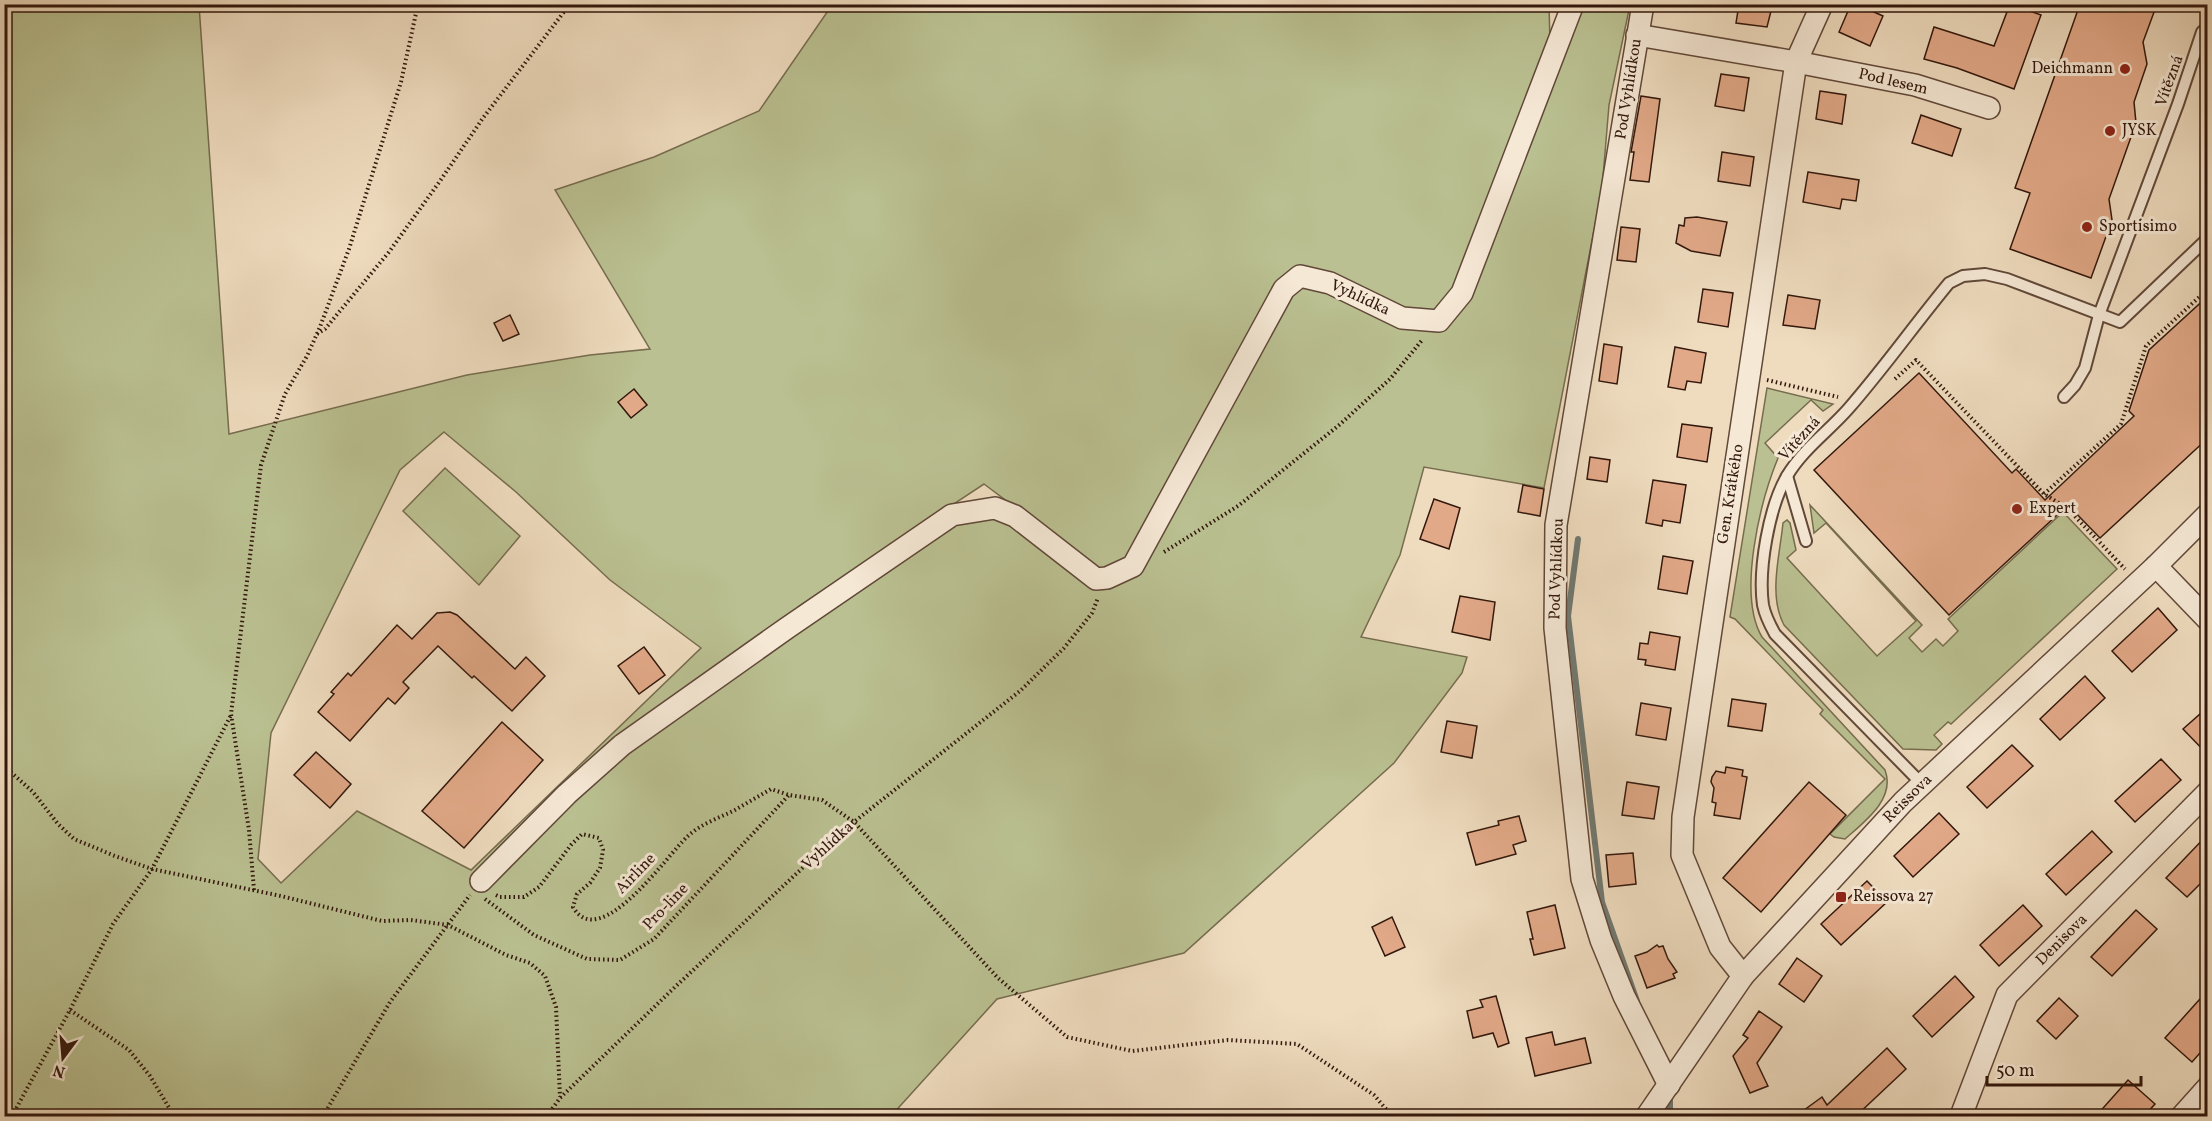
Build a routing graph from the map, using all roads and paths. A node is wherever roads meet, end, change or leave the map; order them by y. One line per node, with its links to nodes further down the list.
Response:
1 (418, 4): 14 (path)
2 (570, 4): 14 (path)
3 (1573, 4): 13 (street)
4 (1643, 4): 7 (street, Pod Vyhlídkou)
5 (1822, 4): 8 (street, Gen. Krátkého)
6 (2208, 27): 12 (lane, Vítězná)
7 (1637, 35): 8 (street, Pod lesem); 40 (street, Pod Vyhlídkou)
8 (1796, 62): 9 (street, Pod lesem); 15 (street, Gen. Krátkého)
9 (1989, 108)
10 (2208, 238): 12 (lane, Vítězná)
11 (2208, 289): 20 (path)
12 (2099, 315): 17 (lane, Vítězná); 18 (lane, Vítězná)
13 (1439, 321): 23 (path); 23 (street, Vyhlídka)
14 (316, 334): 28 (path)
15 (1749, 376): 18 (path); 38 (street, Gen. Krátkého)
16 (1892, 382): 20 (path)
17 (2064, 398)
18 (1854, 401): 19 (lane, Vítězná)
19 (1787, 476): 22 (lane); 30 (lane, Vítězná)
20 (2044, 494): 26 (path)
21 (2208, 514): 24 (street, Reissova)
22 (1806, 541)
23 (1133, 566): 25 (street)
24 (2156, 566): 26 (street, Reissova); 27 (street)
25 (1107, 578): 33 (path, Vyhlídka); 35 (street)
26 (2138, 583): 30 (street, Reissova)
27 (2208, 620)
28 (231, 714): 34 (path); 36 (path)
29 (4, 766): 34 (path)
30 (1922, 784): 38 (street, Reissova)
31 (2208, 792): 49 (street, Denisova)
32 (789, 795): 33 (path); 35 (path, Pro-line); 35 (path, Airline)
33 (854, 822): 42 (path, Vyhlídka); 47 (path)
34 (152, 869): 36 (path); 39 (path)
35 (478, 885): 37 (path)
36 (254, 890): 37 (path)
37 (448, 924): 42 (path); 45 (path)
38 (1743, 976): 40 (street, Reissova)
39 (70, 1010): 43 (path); 44 (path)
40 (1669, 1085): 48 (street, Reissova)
41 (2208, 1087): 50 (street)
42 (560, 1098): 46 (path, Vyhlídka)
43 (12, 1116)
44 (174, 1116)
45 (323, 1116)
46 (547, 1116)
47 (1392, 1116)
48 (1647, 1116)
49 (1960, 1116)
50 (2182, 1116)

